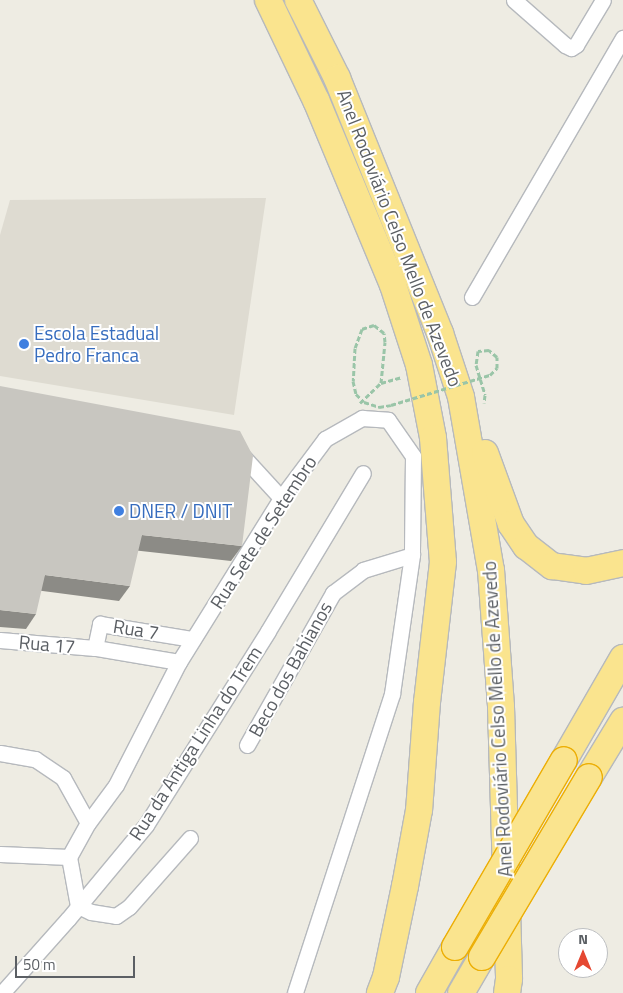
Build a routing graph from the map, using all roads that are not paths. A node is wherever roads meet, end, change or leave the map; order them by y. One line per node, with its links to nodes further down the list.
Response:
1 (268, 0): 28 (highway, Anel Rodoviário Celso Mello de Azevedo)
2 (298, 0): 7 (highway, Anel Rodoviário Celso Mello de Azevedo)
3 (514, 0): 4 (street)
4 (604, 0)
5 (623, 38): 6 (street)
6 (472, 296)
7 (461, 397): 12 (highway); 31 (highway, Anel Rodoviário Celso Mello de Azevedo)
8 (230, 444): 10 (street)
9 (363, 474): 25 (street, Rua da Antiga Linha do Trem)
10 (281, 498): 11 (street, Rua Sete de Setembro); 13 (street, Rua Sete de Setembro)
11 (412, 555): 19 (street, Beco dos Bahianos); 27 (street, Rua Sete de Setembro)
12 (623, 563)
13 (193, 639): 15 (street, Rua 7); 17 (street, Rua Sete de Setembro)
14 (0, 640): 15 (street, Rua 17)
15 (95, 648): 17 (street, Rua 7)
16 (623, 658): 29 (highway, bridge)
17 (179, 662): 21 (street, Rua Sete de Setembro)
18 (623, 721): 30 (highway, bridge)
19 (247, 745)
20 (0, 753): 21 (street)
21 (88, 823): 24 (street, Rua Sete de Setembro)
22 (190, 838): 25 (street)
23 (0, 854): 24 (street)
24 (69, 857): 25 (street)
25 (78, 906): 26 (street, Rua da Antiga Linha do Trem)
26 (2, 993)
27 (295, 993)
28 (380, 993)
29 (429, 993)
30 (460, 993)
31 (507, 993)

